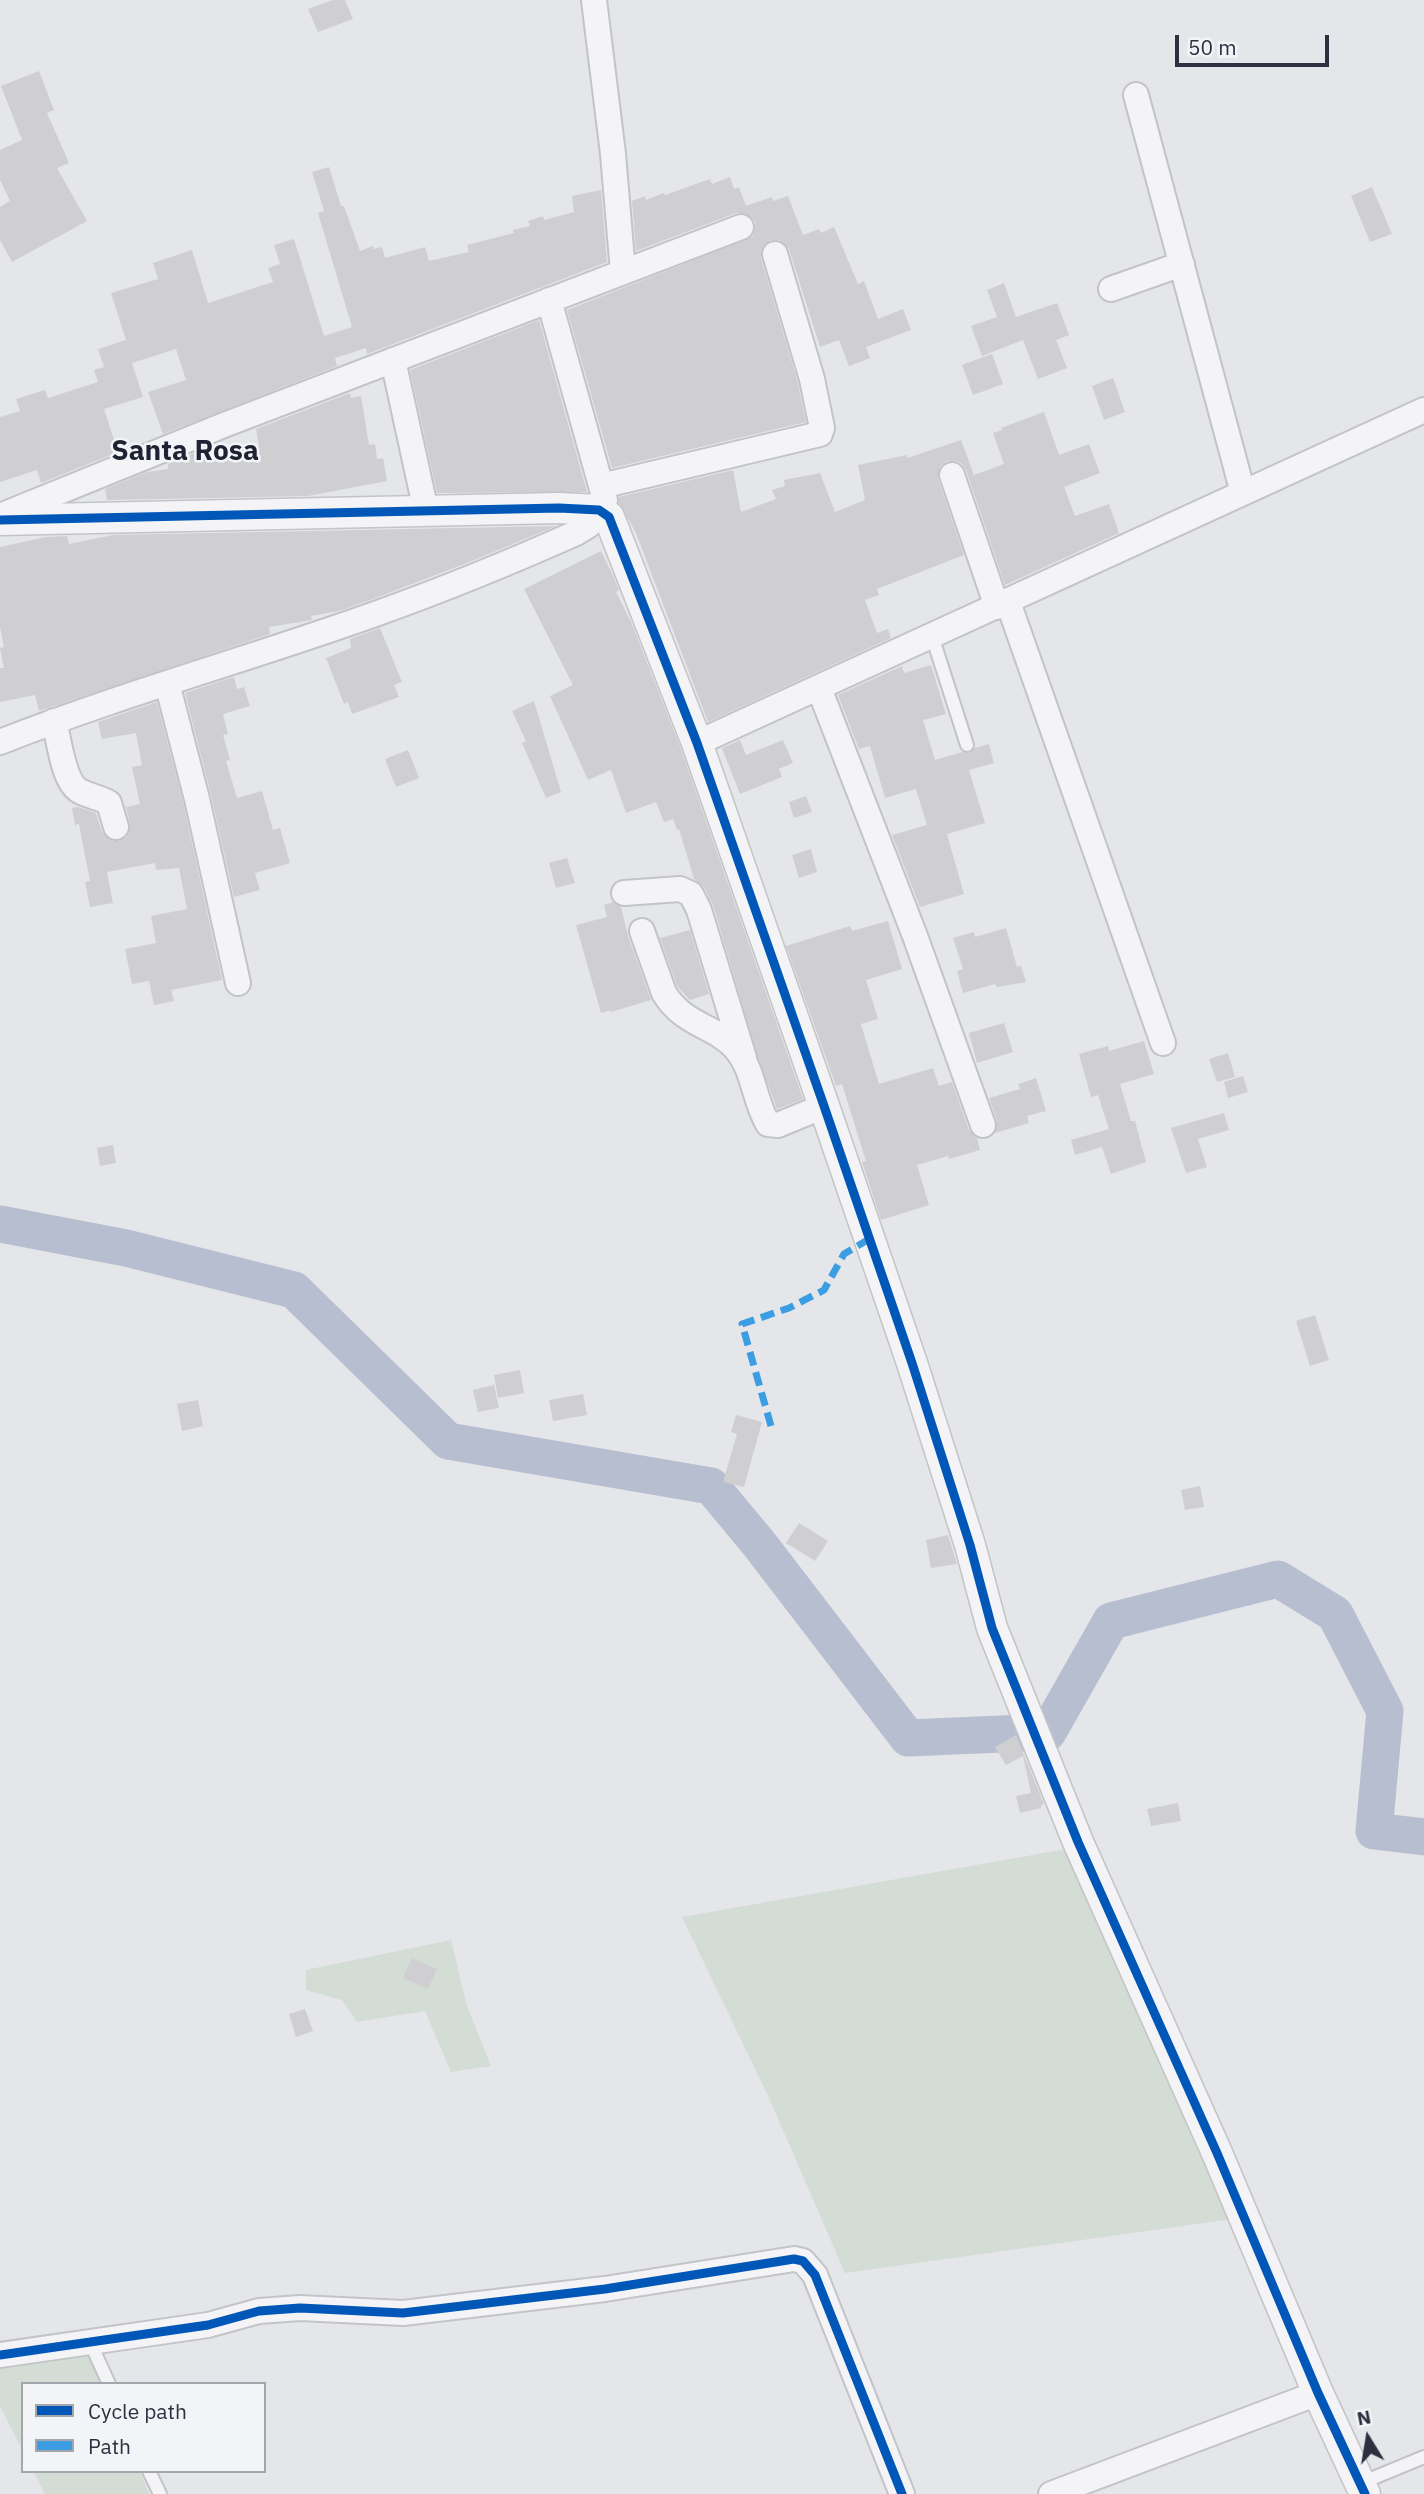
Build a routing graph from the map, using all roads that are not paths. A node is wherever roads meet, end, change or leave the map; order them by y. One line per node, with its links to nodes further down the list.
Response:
1 (594, 0): 6 (street)
2 (1136, 94): 5 (street)
3 (741, 227): 6 (street)
4 (775, 254): 13 (street)
5 (1182, 264): 7 (street); 12 (street)
6 (622, 272): 8 (street)
7 (1111, 289)
8 (549, 300): 9 (street); 13 (street)
9 (393, 360): 14 (street); 15 (street)
10 (1424, 410): 12 (street)
11 (952, 475): 16 (street)
12 (1243, 493): 16 (street)
13 (603, 505): 14 (street); 18 (street); 22 (street)
14 (426, 511): 15 (street)
15 (0, 518)
16 (1003, 604): 17 (street); 28 (street)
17 (932, 636): 19 (street); 23 (lane)
18 (167, 683): 20 (street); 27 (street)
19 (819, 688): 22 (street); 31 (street)
20 (54, 721): 21 (street); 24 (street)
21 (0, 742)
22 (696, 743): 30 (street)
23 (967, 745)
24 (116, 827)
25 (624, 893): 29 (street)
26 (642, 930): 29 (street)
27 (238, 983)
28 (1163, 1043)
29 (745, 1062): 30 (street)
30 (824, 1106): 35 (street)
31 (983, 1125)
32 (90, 2342): 33 (street); 34 (lane); 40 (street)
33 (0, 2354)
34 (108, 2382)
35 (1318, 2393): 38 (street); 41 (street)
36 (1424, 2457): 38 (lane)
37 (150, 2473): 39 (lane)
38 (1363, 2489)
39 (160, 2494)
40 (902, 2494)
41 (1051, 2494)

